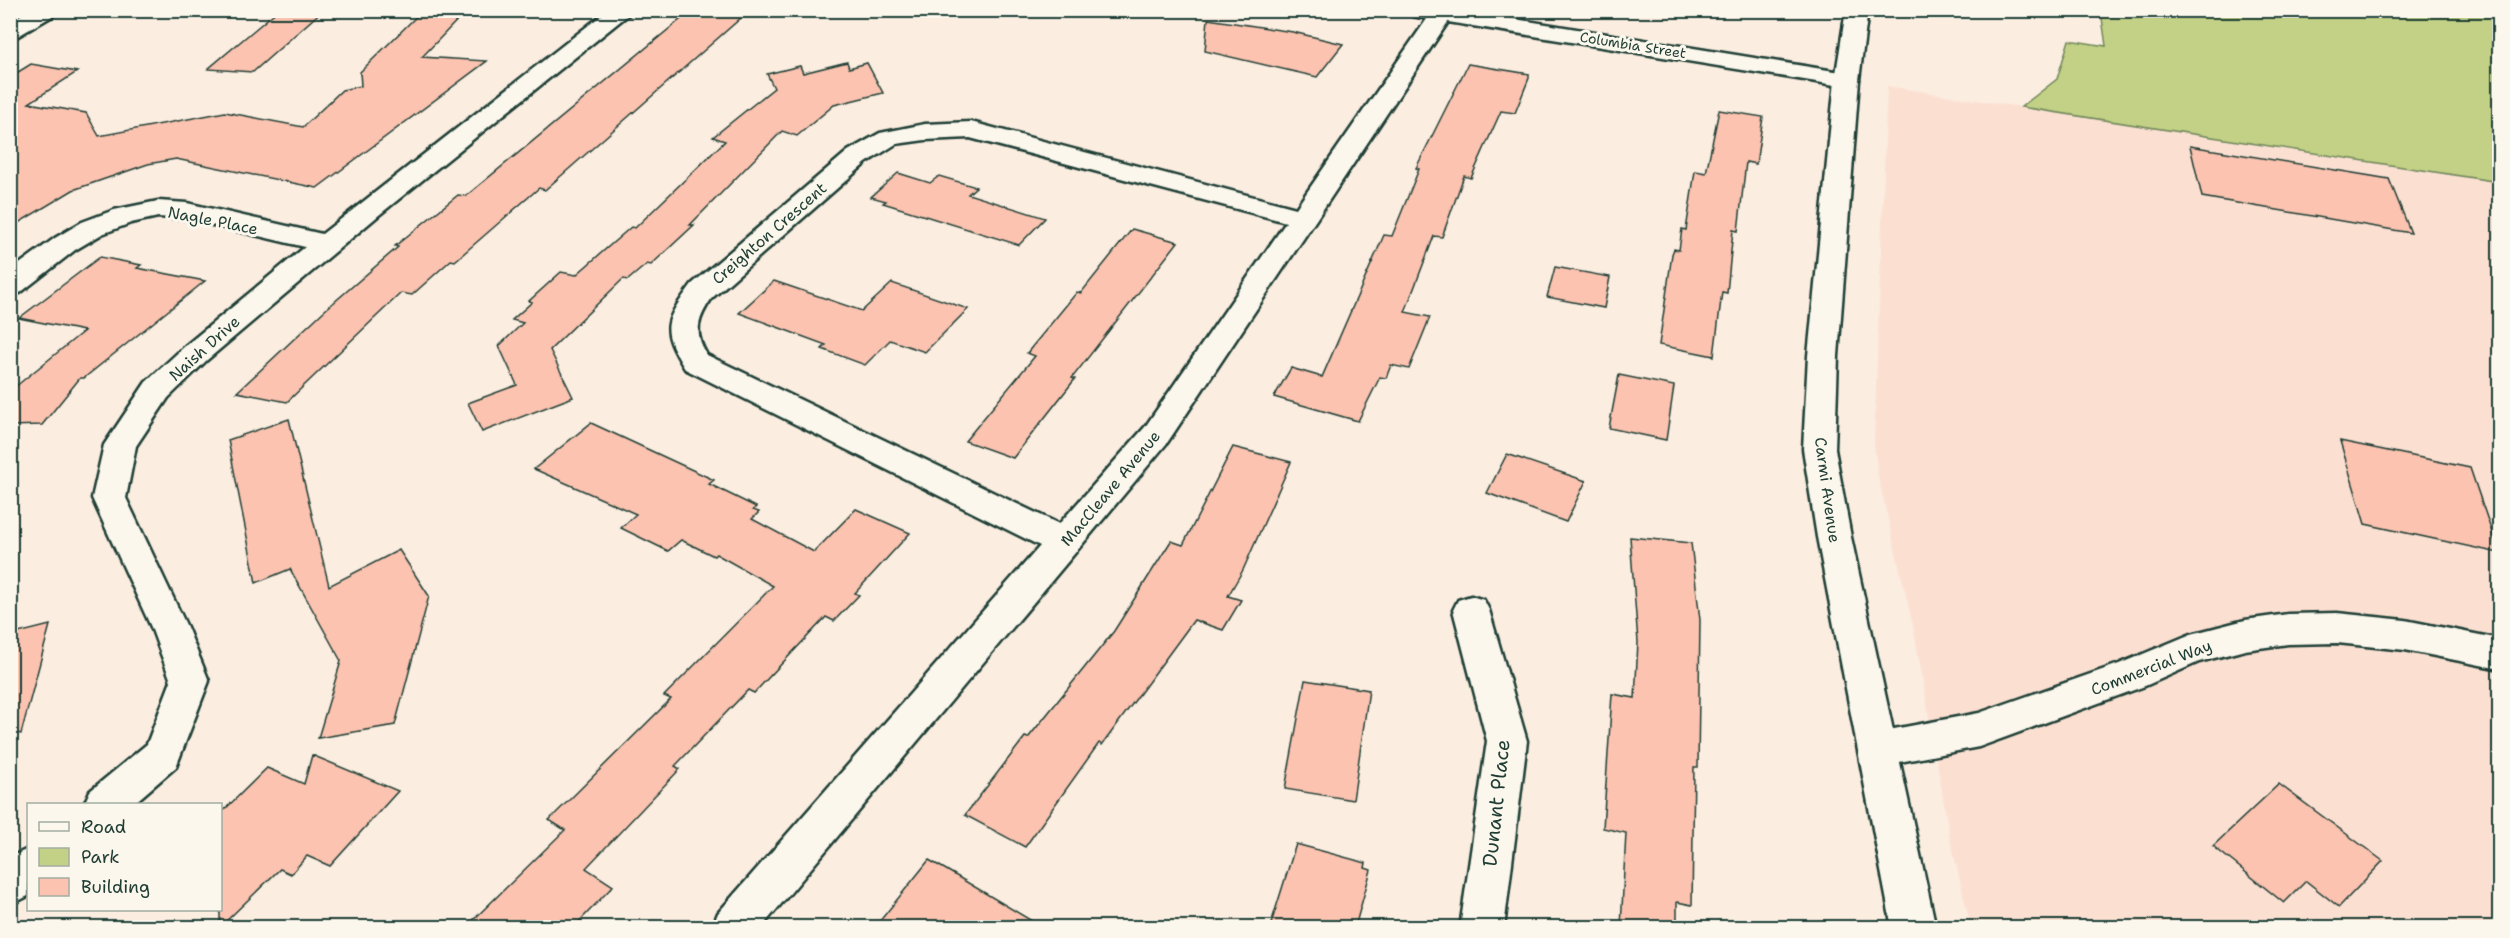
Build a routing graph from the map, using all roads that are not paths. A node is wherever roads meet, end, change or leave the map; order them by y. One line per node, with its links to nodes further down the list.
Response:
1 (46, 10): 5 (street)
2 (623, 10): 8 (street, Naish Drive)
3 (1857, 10): 6 (street, Carmi Avenue)
4 (1430, 12): 6 (street, Columbia Street); 7 (street, MacCleave Avenue)
5 (10, 31)
6 (1847, 80): 13 (street, Carmi Avenue)
7 (1303, 218): 10 (street, MacCleave Avenue); 10 (street, Creighton Crescent)
8 (327, 244): 9 (street, Nagle Place); 14 (street, Naish Drive)
9 (10, 286)
10 (1064, 542): 17 (street, MacCleave Avenue)
11 (1472, 610): 18 (street, Dunant Place)
12 (2499, 654): 13 (street, Commercial Way)
13 (1878, 749): 19 (street, Carmi Avenue)
14 (105, 803)
15 (27, 871): 16 (street)
16 (10, 885)
17 (733, 927)
18 (1482, 927)
19 (1914, 927)

